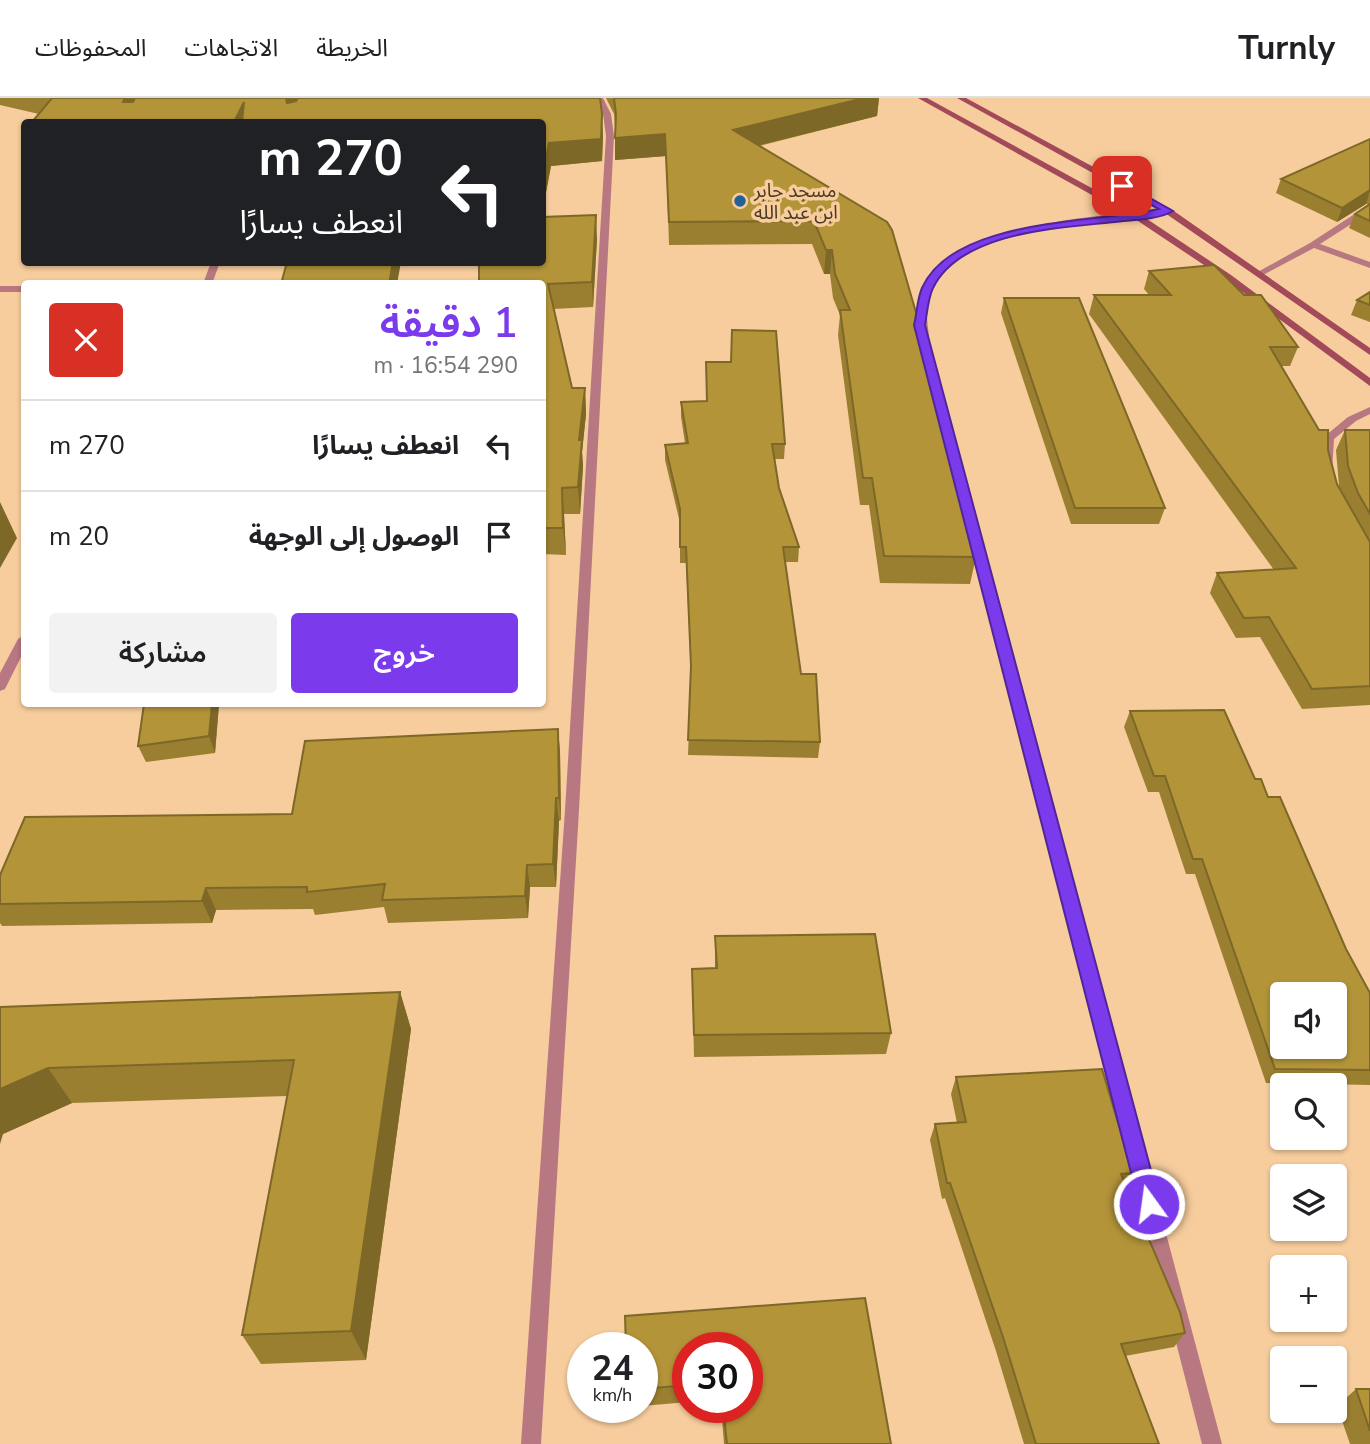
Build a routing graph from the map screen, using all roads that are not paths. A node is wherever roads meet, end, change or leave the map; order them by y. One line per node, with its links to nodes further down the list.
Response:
1 (599, 98): 20 (street)
2 (922, 98): 6 (main road)
3 (961, 98): 5 (main road)
4 (1370, 208): 7 (street)
5 (1168, 211): 6 (street); 9 (main road)
6 (1138, 217): 13 (street); 14 (main road)
7 (1313, 245): 8 (street); 9 (street)
8 (1370, 265)
9 (1258, 274): 12 (main road)
10 (0, 289): 11 (street)
11 (21, 289)
12 (1370, 352)
13 (930, 366)
14 (1370, 383)
15 (1370, 410): 17 (street)
16 (951, 446): 21 (street)
17 (1331, 481)
18 (21, 645): 19 (street)
19 (0, 687)
20 (531, 1444)
21 (1212, 1444)

